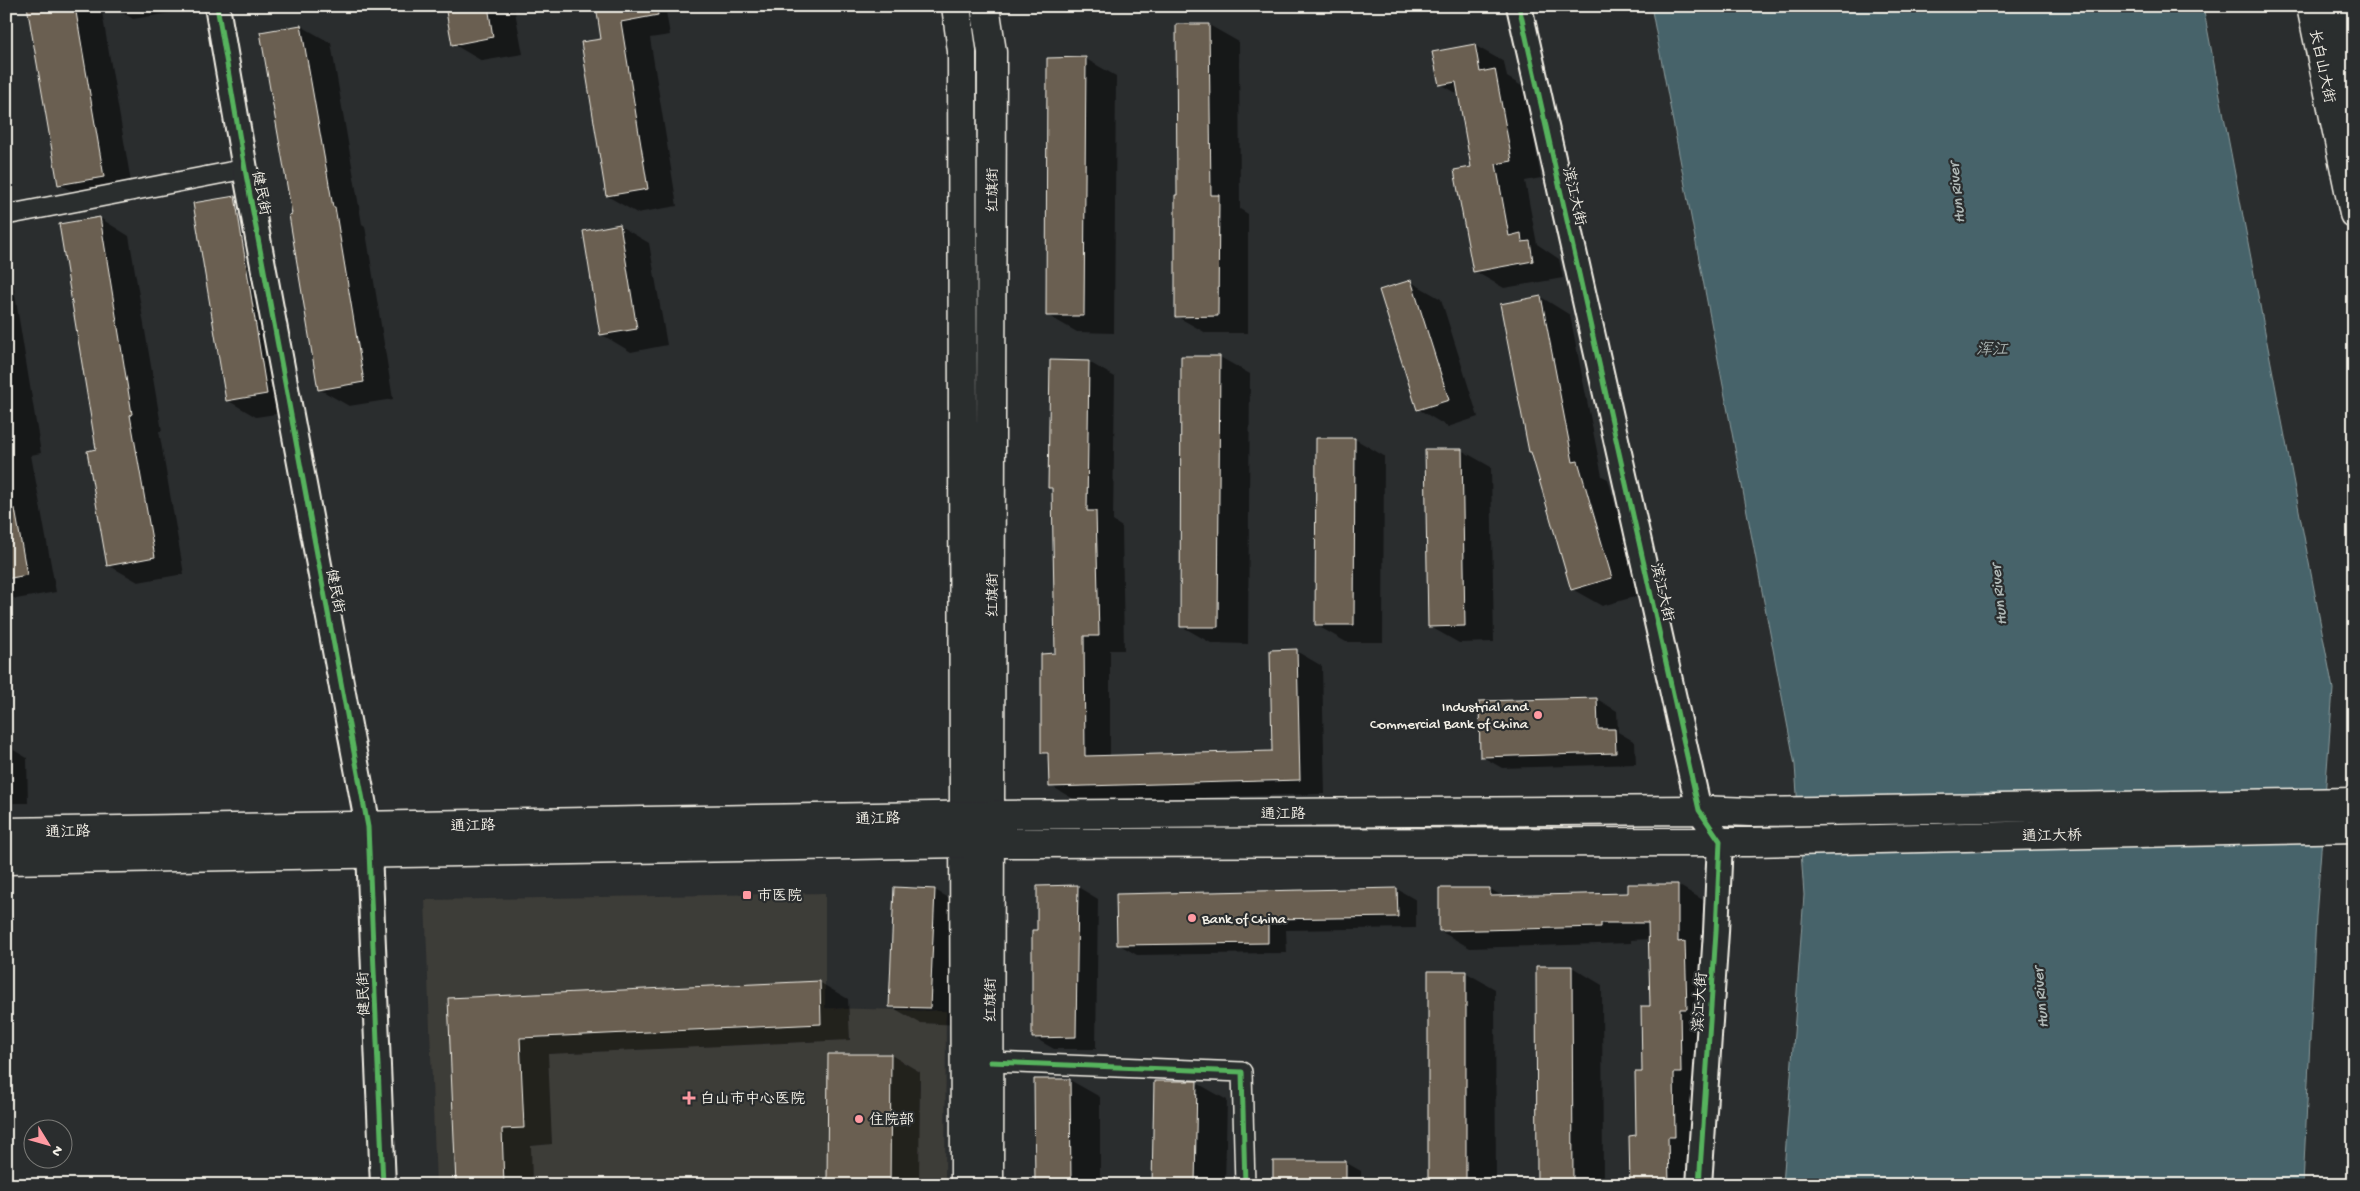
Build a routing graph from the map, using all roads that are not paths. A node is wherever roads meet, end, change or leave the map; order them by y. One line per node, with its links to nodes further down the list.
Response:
1 (217, 6): 8 (street, 健民街)
2 (956, 6): 14 (main road)
3 (985, 6): 15 (main road, 红旗街)
4 (1519, 6): 12 (street, 滨江大街)
5 (2311, 6): 9 (main road, 长白山大街)
6 (2332, 6): 7 (main road, 长白山大街)
7 (2354, 110)
8 (245, 169): 10 (street); 18 (street, 健民街)
9 (2354, 214)
10 (6, 215)
11 (2354, 802): 13 (main road, 通江大桥)
12 (1699, 810): 13 (main road, 通江路); 15 (main road, 通江路); 19 (street, 滨江大街)
13 (1750, 812)
14 (965, 816): 15 (main road, 通江路); 18 (main road, 通江路); 21 (main road)
15 (992, 816): 21 (main road, 红旗街)
16 (2354, 828): 20 (main road, 通江大桥)
17 (6, 832): 18 (main road, 通江路)
18 (369, 840): 21 (main road, 通江路); 22 (main road, 通江路); 24 (street, 健民街)
19 (1720, 841): 20 (main road, 通江路); 21 (main road, 通江路); 28 (street, 滨江大街)
20 (1750, 842)
21 (977, 844): 23 (main road, 红旗街); 25 (main road)
22 (6, 860)
23 (990, 1062): 26 (main road, 红旗街); 27 (street)
24 (382, 1185)
25 (965, 1185)
26 (989, 1185)
27 (1245, 1185)
28 (1700, 1185)

